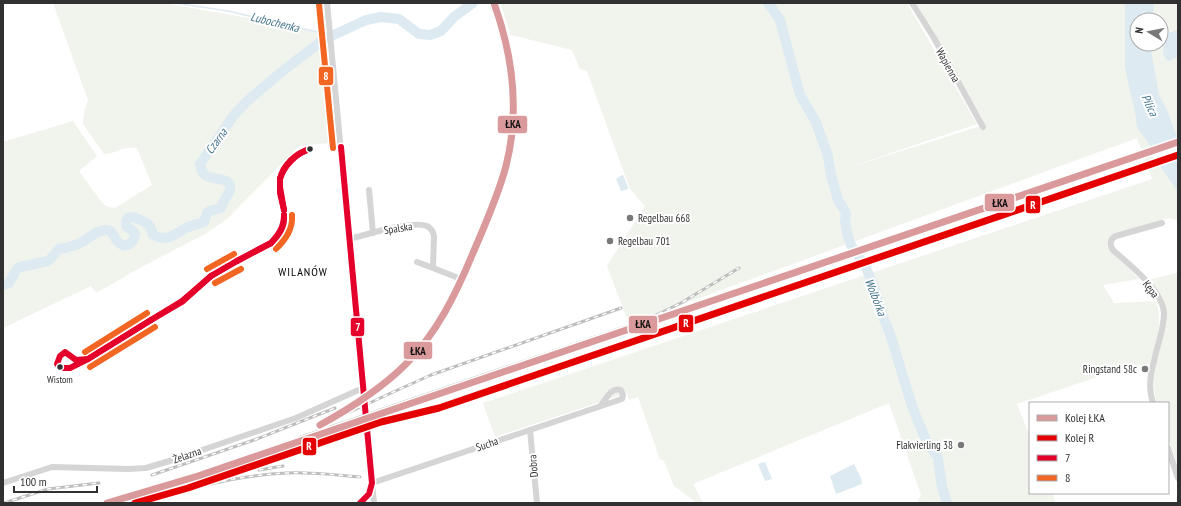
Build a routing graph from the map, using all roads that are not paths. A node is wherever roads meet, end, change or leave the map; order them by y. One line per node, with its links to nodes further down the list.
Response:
1 (327, 3): 7 (street)
2 (912, 3): 3 (street, Wapienna)
3 (983, 127)
4 (369, 190): 6 (street, Spalska)
5 (1162, 223): 12 (street, Kępa)
6 (373, 233): 7 (street, Spalska); 9 (street, Spalska)
7 (349, 239): 11 (street)
8 (417, 262): 9 (street)
9 (433, 268): 10 (street)
10 (456, 277)
11 (363, 388): 17 (street, Żelazna); 18 (street)
12 (1153, 402)
13 (601, 405): 14 (street, Sucha)
14 (530, 430): 18 (street, Sucha); 21 (street, Dobra)
15 (1169, 451): 16 (street)
16 (1178, 478)
17 (3, 483)
18 (372, 483): 19 (street); 20 (street)
19 (360, 503)
20 (374, 503)
21 (537, 503)

